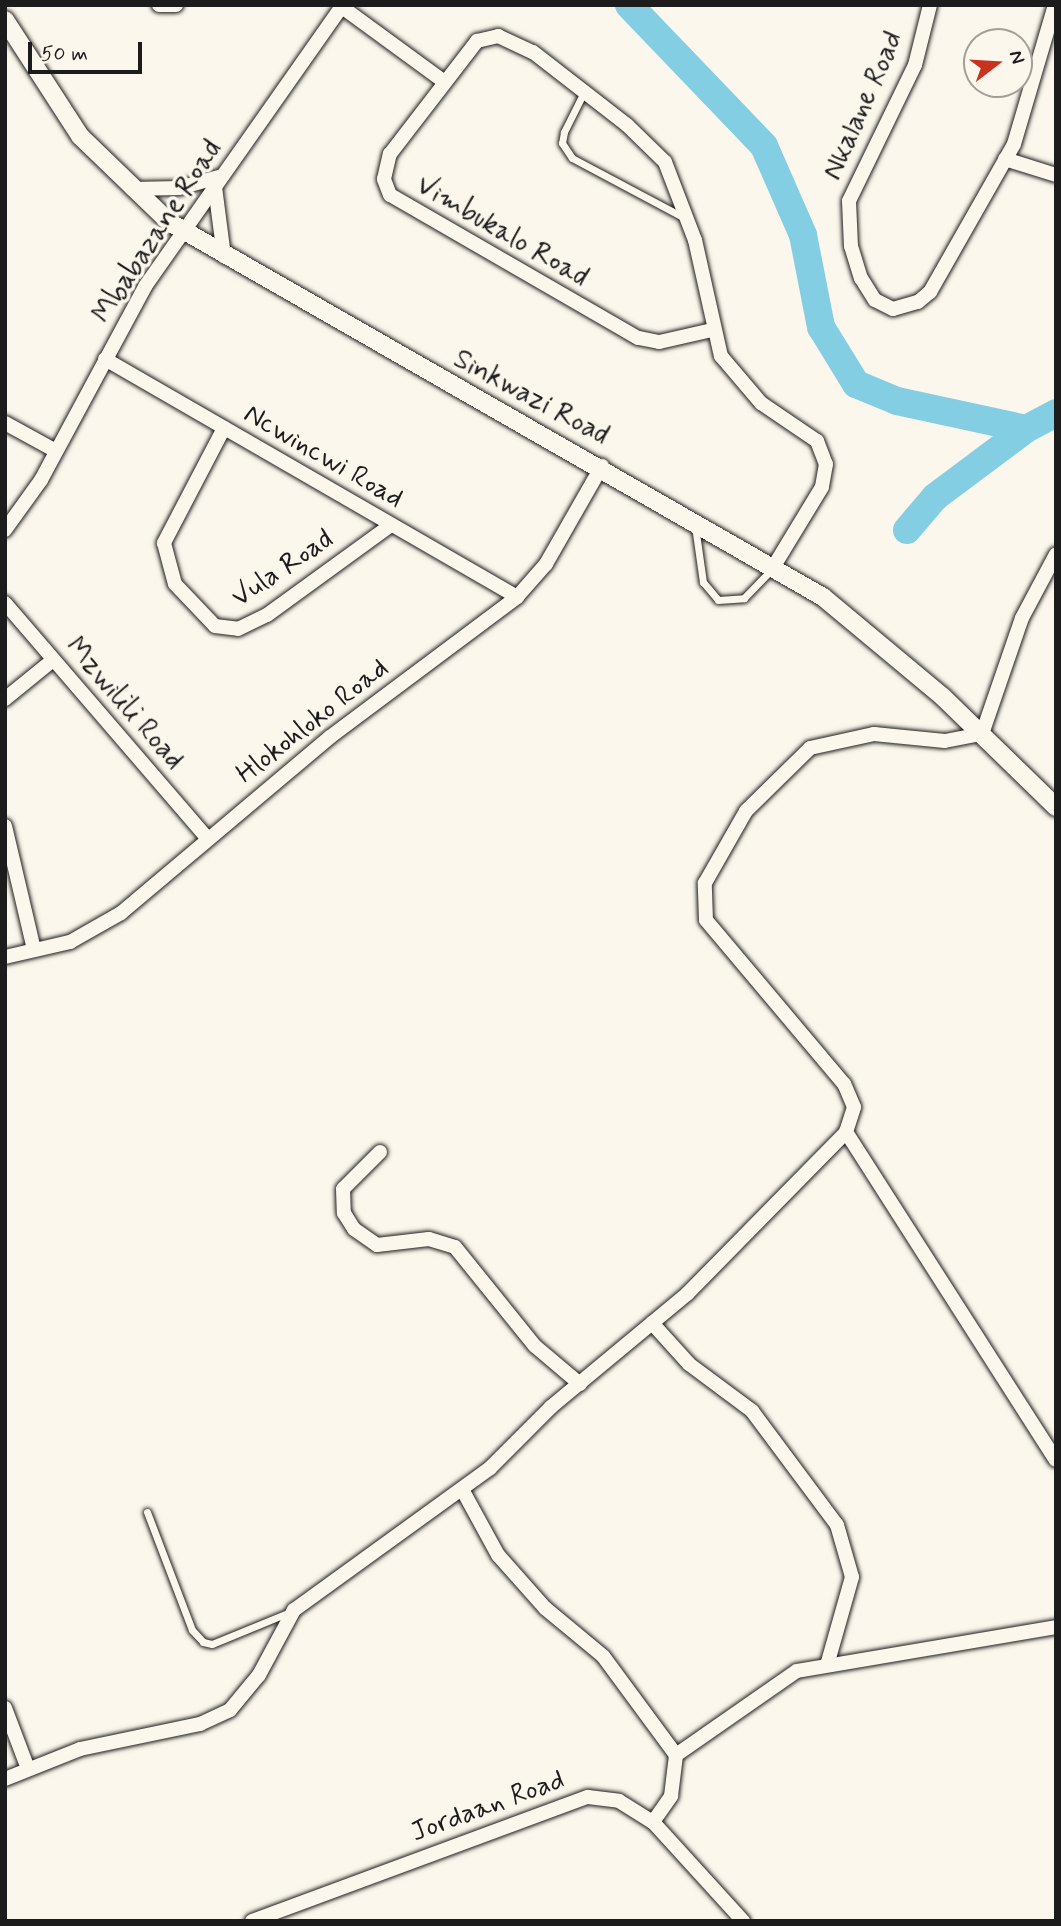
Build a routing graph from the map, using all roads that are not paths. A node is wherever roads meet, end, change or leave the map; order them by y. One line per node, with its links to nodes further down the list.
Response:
1 (159, 5): 2 (street)
2 (176, 5)
3 (930, 5): 9 (street, Nkalane Road)
4 (1055, 5): 9 (street)
5 (342, 6): 7 (street); 11 (street, Mbabazane Road)
6 (5, 20): 12 (street, Sinkwazi Road)
7 (443, 81): 8 (street, Vimbukalo Road); 16 (street, Vimbukalo Road)
8 (584, 92): 13 (street, Vimbukalo Road); 13 (lane)
9 (1006, 159): 10 (street)
10 (1056, 175)
11 (218, 182): 12 (street); 14 (street, Mbabazane Road); 15 (street)
12 (132, 189): 14 (street, Sinkwazi Road)
13 (687, 219): 16 (street, Vimbukalo Road)
14 (182, 230): 15 (street, Sinkwazi Road); 17 (street, Mbabazane Road)
15 (224, 256): 21 (street, Sinkwazi Road)
16 (712, 330): 26 (street, Vimbukalo Road)
17 (105, 359): 19 (street, Ncwincwi Road); 20 (street, Mbabazane Road)
18 (5, 424): 20 (street)
19 (224, 428): 23 (street, Ncwincwi Road); 23 (street, Vula Road)
20 (56, 451): 24 (street, Mbabazane Road)
21 (602, 466): 22 (street, Sinkwazi Road); 27 (street, Hlokohloko Road)
22 (695, 522): 26 (street, Sinkwazi Road); 26 (lane)
23 (391, 525): 27 (street, Ncwincwi Road)
24 (5, 530)
25 (1056, 554): 31 (street)
26 (774, 566): 31 (street, Sinkwazi Road)
27 (517, 597): 34 (street, Hlokohloko Road)
28 (5, 603): 29 (street, Mzwilili Road)
29 (54, 660): 30 (street); 34 (street, Mzwilili Road)
30 (5, 699)
31 (982, 734): 32 (street, Sinkwazi Road); 37 (street)
32 (1056, 807)
33 (5, 826): 35 (street)
34 (206, 837): 35 (street, Hlokohloko Road)
35 (34, 950): 36 (street, Hlokohloko Road)
36 (5, 957)
37 (846, 1132): 39 (street); 41 (street)
38 (380, 1152): 40 (street)
39 (652, 1323): 40 (street); 46 (street)
40 (580, 1384): 42 (street)
41 (1056, 1460)
42 (463, 1491): 44 (street); 48 (street)
43 (147, 1512): 44 (lane)
44 (294, 1610): 49 (street)
45 (1056, 1627): 46 (street)
46 (828, 1662): 48 (street)
47 (5, 1708): 49 (street)
48 (676, 1755): 51 (street)
49 (28, 1769): 50 (street)
50 (5, 1779)
51 (653, 1822): 52 (street, Jordaan Road); 53 (street, Jordaan Road)
52 (252, 1921)
53 (743, 1921)

